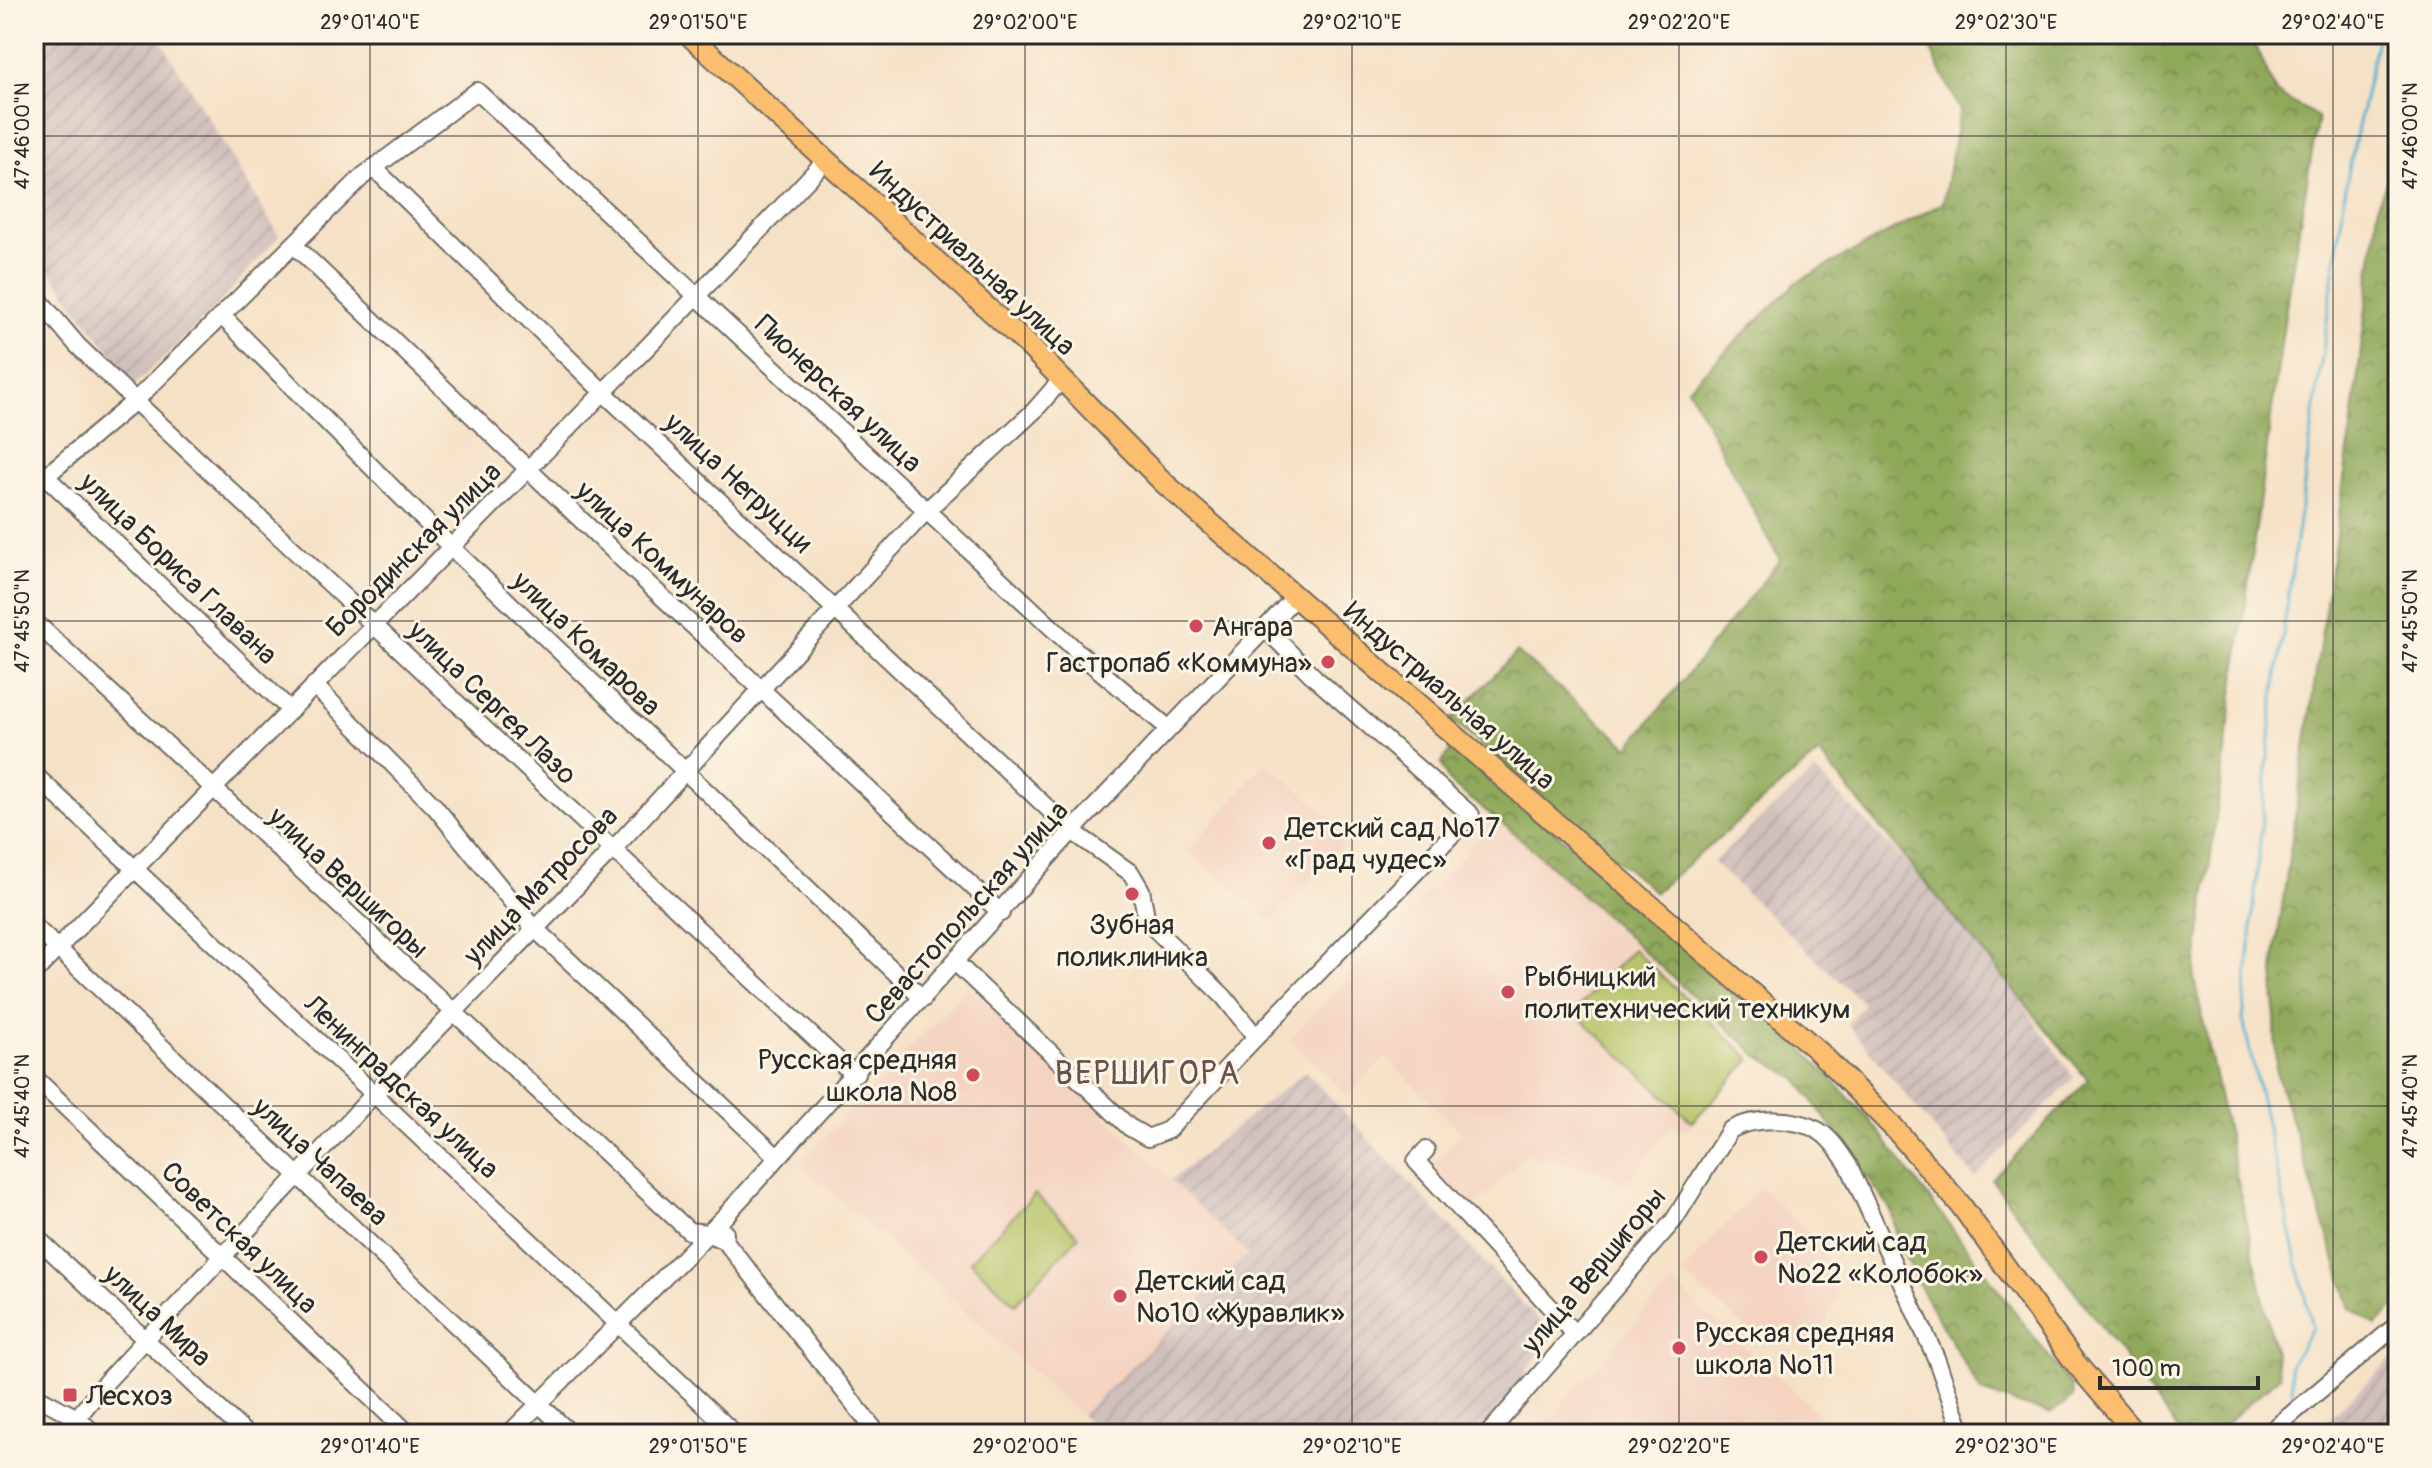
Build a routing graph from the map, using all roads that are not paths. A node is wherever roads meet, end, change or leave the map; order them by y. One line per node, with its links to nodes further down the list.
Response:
1 (688, 34): 2 (main road, Индустриальная улица)
2 (826, 160): 6 (street, Бородинская улица); 8 (main road, Индустриальная улица)
3 (374, 168): 4 (street); 6 (street, Пионерская улица); 9 (street, улица Негруцци)
4 (294, 245): 7 (street); 11 (street, улица Коммунаров)
5 (34, 294): 10 (street, улица Сергея Лазо)
6 (698, 296): 9 (street, Бородинская улица); 13 (street, Пионерская улица)
7 (223, 317): 10 (street); 14 (street, улица Комарова)
8 (1062, 379): 13 (street, улица Матросова); 15 (main road, Индустриальная улица)
9 (602, 391): 11 (street, Бородинская улица); 16 (street, улица Негруцци)
10 (135, 401): 12 (street); 18 (street, улица Сергея Лазо)
11 (529, 471): 14 (street, Бородинская улица); 21 (street, улица Коммунаров)
12 (38, 476): 22 (street, улица Бориса Главана)
13 (926, 511): 16 (street, улица Матросова); 23 (street, Пионерская улица)
14 (452, 548): 18 (street, Бородинская улица); 24 (street, улица Комарова)
15 (1295, 597): 19 (street, Севастопольская улица); 67 (main road, Индустриальная улица)
16 (837, 608): 21 (street, улица Матросова); 27 (street, улица Негруцци)
17 (34, 621): 26 (street, улица Вершигоры)
18 (374, 624): 20 (street, Бородинская улица); 28 (street, улица Сергея Лазо)
19 (1266, 629): 23 (street, Севастопольская улица); 38 (street)
20 (314, 685): 22 (street, Бородинская улица); 32 (street)
21 (761, 690): 24 (street, улица Матросова); 30 (street, улица Коммунаров)
22 (288, 708): 26 (street, Бородинская улица)
23 (1168, 728): 27 (street, Севастопольская улица)
24 (683, 772): 28 (street, улица Матросова); 36 (street, улица Комарова)
25 (34, 774): 29 (street, Ленинградская улица)
26 (211, 789): 29 (street, Бородинская улица); 37 (street, улица Вершигоры)
27 (1072, 831): 30 (street, Севастопольская улица); 38 (street, улица Негруцци)
28 (612, 851): 32 (street, улица Матросова); 39 (street, улица Сергея Лазо)
29 (134, 870): 33 (street, Бородинская улица); 41 (street, Ленинградская улица)
30 (1001, 913): 34 (street, Севастопольская улица)
31 (34, 926): 33 (street, улица Чапаева)
32 (536, 930): 37 (street, улица Матросова); 43 (street)
33 (58, 949): 35 (street, Бородинская улица); 44 (street, улица Чапаева)
34 (956, 963): 36 (street, Севастопольская улица); 38 (street)
35 (34, 973)
36 (923, 999): 39 (street, Севастопольская улица)
37 (453, 1011): 41 (street, улица Матросова); 46 (street, улица Вершигоры)
38 (1256, 1037)
39 (856, 1073): 43 (street, Севастопольская улица)
40 (34, 1077): 49 (street, Советская улица)
41 (373, 1095): 44 (street, улица Матросова); 50 (street, Ленинградская улица)
42 (1426, 1150): 52 (street)
43 (777, 1157): 45 (street, Севастопольская улица)
44 (298, 1177): 49 (street, улица Матросова); 55 (street, улица Чапаева)
45 (726, 1215): 46 (street, Севастопольская улица); 48 (street)
46 (707, 1233): 48 (street, улица Вершигоры); 50 (street, Севастопольская улица)
47 (34, 1235): 53 (street, улица Мира)
48 (725, 1241): 64 (street)
49 (222, 1256): 53 (street, улица Матросова); 60 (street, Советская улица)
50 (617, 1323): 55 (street, Севастопольская улица); 63 (street, Ленинградская улица)
51 (2398, 1324): 68 (street)
52 (1574, 1333): 65 (street, улица Вершигоры); 66 (street, улица Вершигоры)
53 (146, 1339): 56 (street, улица Матросова); 59 (street, улица Мира)
54 (34, 1395): 56 (street)
55 (539, 1403): 61 (street, Севастопольская улица); 62 (street, улица Чапаева)
56 (79, 1419): 57 (street, улица Матросова); 58 (street)
57 (64, 1434)
58 (94, 1434)
59 (246, 1434)
60 (409, 1434)
61 (509, 1434)
62 (571, 1434)
63 (735, 1434)
64 (878, 1434)
65 (1488, 1434)
66 (1963, 1434)
67 (2136, 1434)
68 (2268, 1434)

